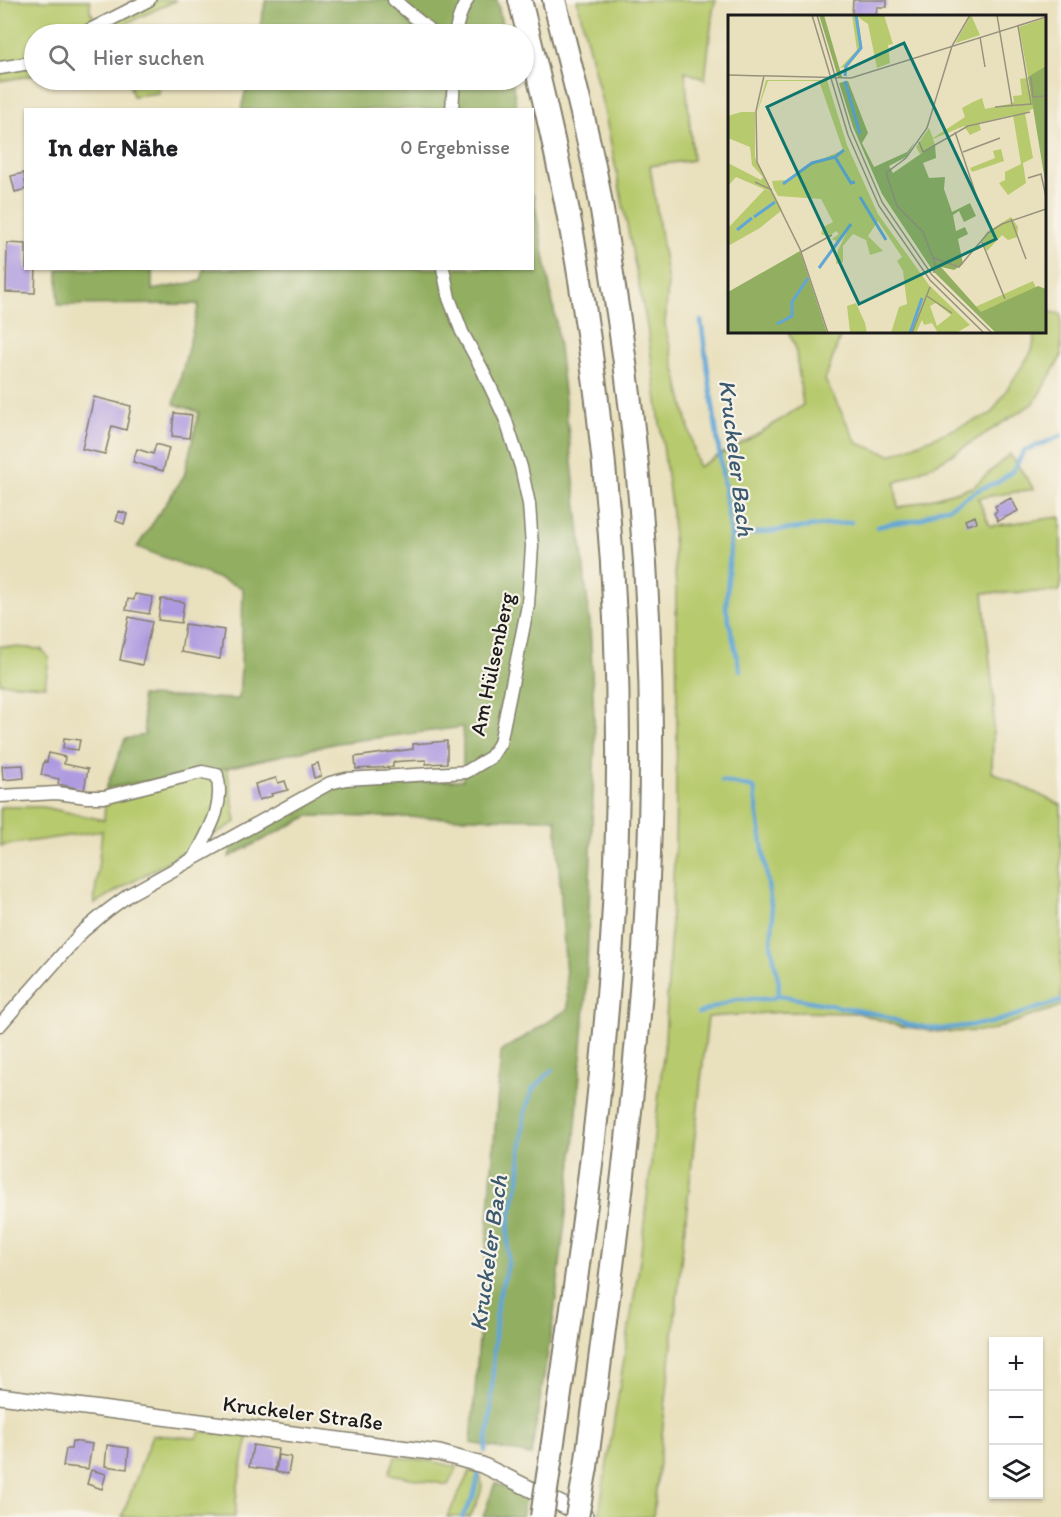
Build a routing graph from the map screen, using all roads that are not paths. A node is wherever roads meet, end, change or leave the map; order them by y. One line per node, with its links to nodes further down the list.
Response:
1 (149, 0): 6 (street)
2 (394, 0): 7 (street)
3 (467, 0): 8 (street)
4 (520, 0): 9 (highway, bridge)
5 (554, 0): 22 (highway, bridge)
6 (102, 24)
7 (422, 24)
8 (457, 24)
9 (526, 24)
10 (534, 56): 21 (highway, bridge)
11 (24, 64): 12 (street)
12 (0, 68)
13 (450, 90): 15 (street)
14 (453, 90): 15 (street)
15 (452, 105)
16 (443, 270): 18 (street, Am Hülsenberg)
17 (0, 796): 18 (street)
18 (194, 858): 19 (street, Am Hülsenberg)
19 (0, 1024)
20 (0, 1396): 23 (street, Kruckeler Straße)
21 (542, 1517)
22 (577, 1517)
23 (588, 1517)

